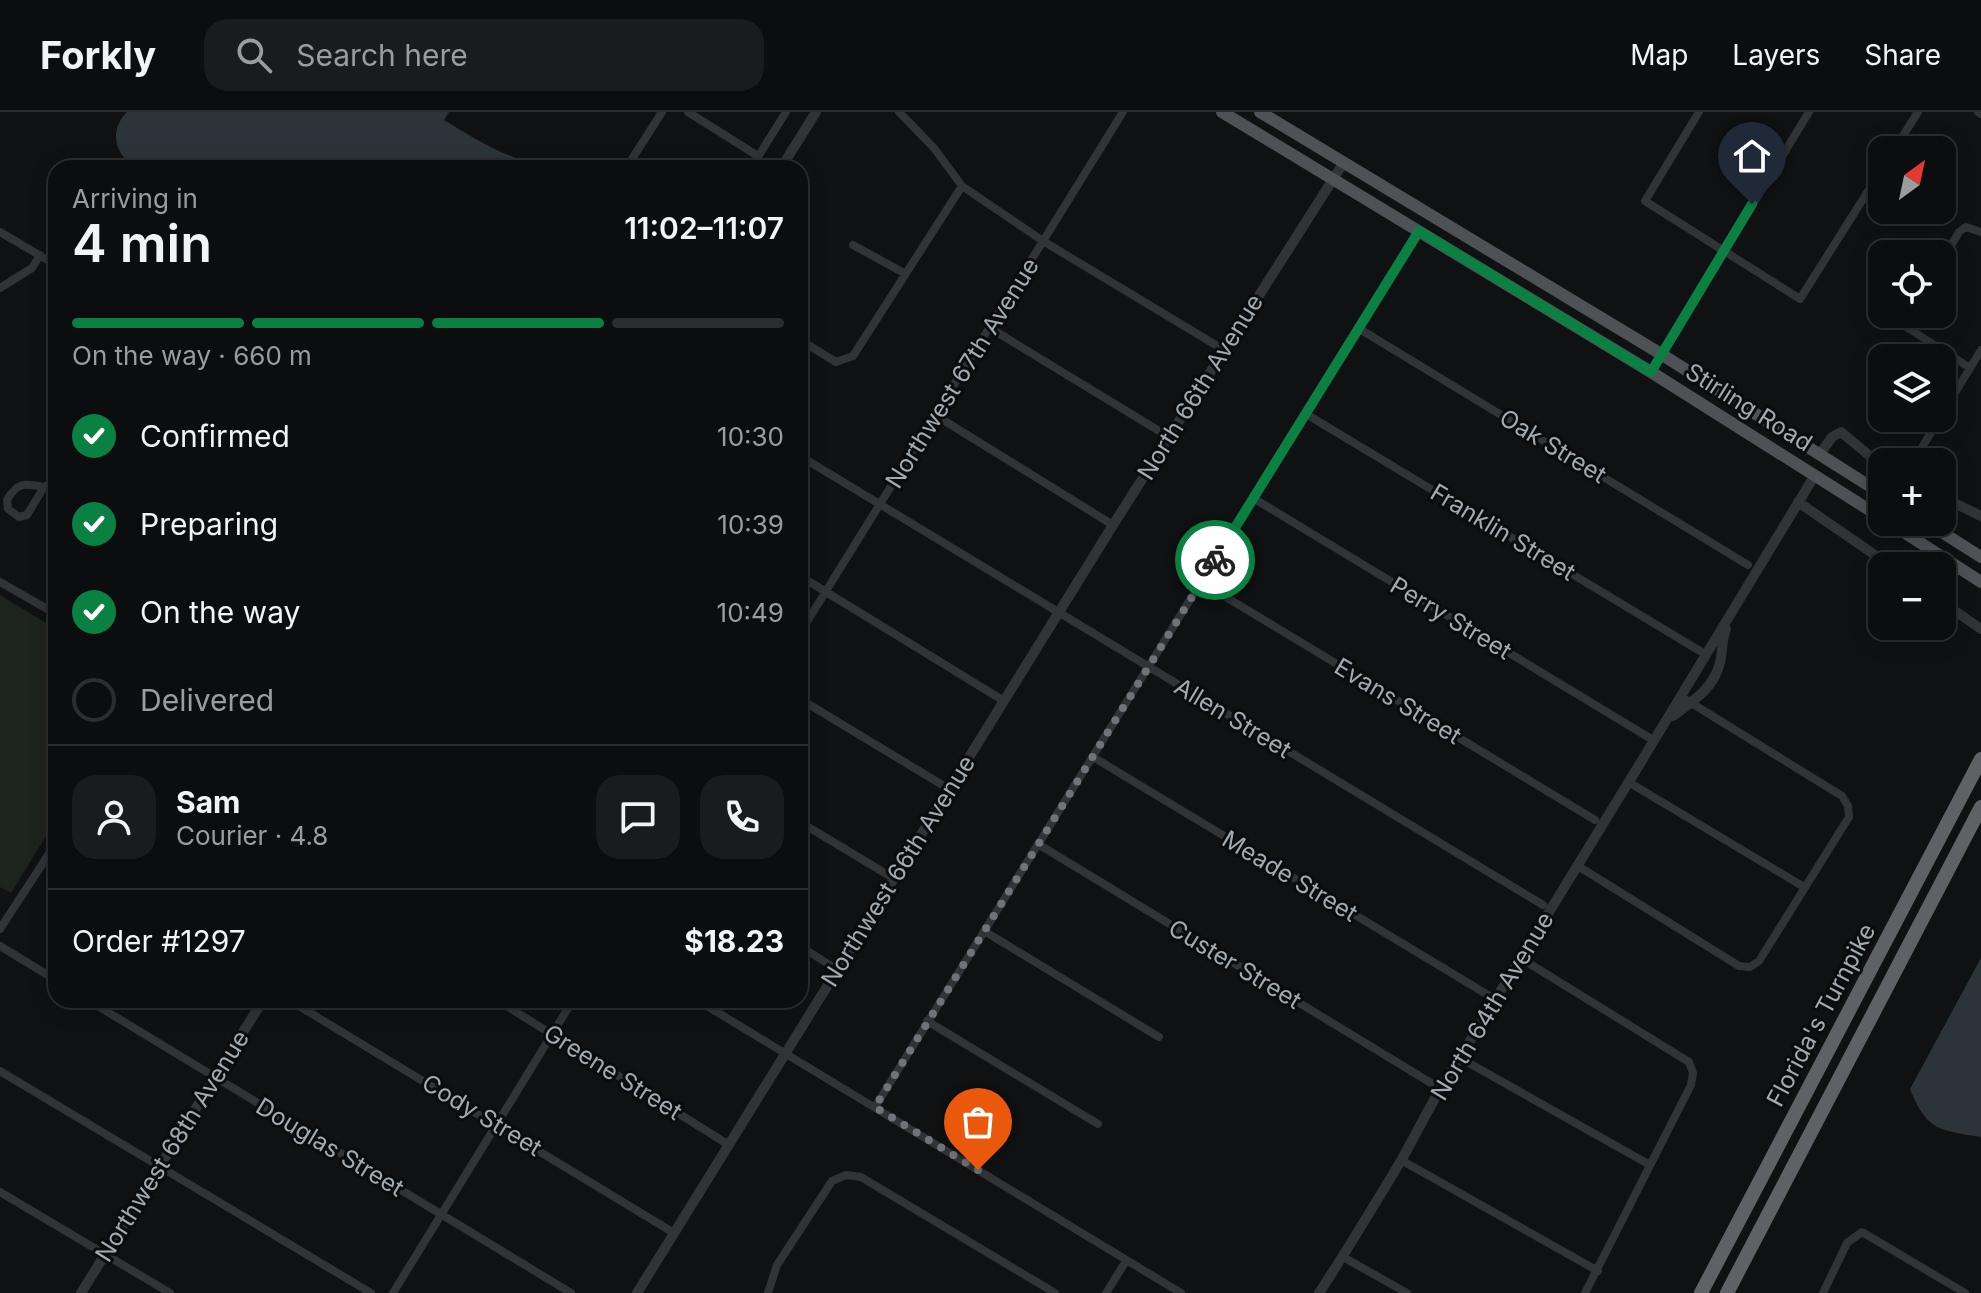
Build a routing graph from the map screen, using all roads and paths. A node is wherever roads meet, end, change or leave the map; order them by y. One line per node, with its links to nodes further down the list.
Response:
1 (662, 112): 14 (street)
2 (688, 112): 13 (street)
3 (786, 112): 13 (street)
4 (816, 112): 16 (street)
5 (899, 112): 19 (street)
6 (1123, 112): 25 (street, Northwest 67th Avenue)
7 (1222, 112): 18 (main road, Stirling Road)
8 (1260, 112): 17 (main road, Stirling Road)
9 (1699, 112): 27 (street)
10 (1809, 112): 27 (street)
11 (1918, 112): 12 (street)
12 (1903, 136)
13 (758, 156): 15 (street)
14 (632, 160)
15 (756, 160)
16 (786, 160)
17 (1344, 162): 18 (street, North 66th Avenue); 38 (main road, Stirling Road)
18 (1333, 179): 21 (main road, Stirling Road); 36 (street, North 66th Avenue)
19 (962, 186): 25 (street); 30 (street)
20 (1868, 191): 27 (street)
21 (1419, 231): 33 (street); 40 (main road, Stirling Road)
22 (0, 232): 28 (street)
23 (1981, 232): 24 (street)
24 (1954, 240)
25 (1043, 241): 32 (street, Northwest 67th Avenue); 36 (street)
26 (853, 245): 30 (street)
27 (1724, 250): 38 (street)
28 (40, 255): 29 (street); 31 (street)
29 (48, 260)
30 (904, 273): 35 (street)
31 (0, 288)
32 (990, 328): 43 (street, Northwest 67th Avenue); 44 (street)
33 (1358, 328): 42 (street); 63 (street, Oak Street)
34 (1908, 328): 39 (street)
35 (808, 345)
36 (1224, 350): 44 (street, North 66th Avenue)
37 (1981, 350): 39 (street)
38 (1661, 354): 40 (street); 45 (main road, Stirling Road)
39 (1970, 368): 41 (street)
40 (1651, 372): 48 (main road, Stirling Road)
41 (1956, 391)
42 (1306, 414): 52 (street); 75 (street, Franklin Street)
43 (935, 415): 55 (street, Northwest 67th Avenue); 58 (street)
44 (1169, 437): 58 (street, North 66th Avenue)
45 (1820, 454): 46 (street); 50 (main road, Stirling Road)
46 (1868, 454)
47 (808, 461): 55 (street, Allen Street)
48 (1815, 475): 53 (street, North 64th Avenue); 56 (main road, Stirling Road)
49 (48, 485): 51 (street)
50 (1868, 485)
51 (44, 487): 51 (street)
52 (1253, 498): 66 (street); 82 (street, Perry Street)
53 (1798, 502): 61 (street); 70 (street, North 64th Avenue)
54 (1956, 502): 57 (street)
55 (880, 504): 68 (street, Northwest 67th Avenue); 72 (street, Allen Street)
56 (1868, 509)
57 (1979, 511)
58 (1113, 525): 72 (street, North 66th Avenue)
59 (1910, 536): 67 (main road)
60 (1948, 536): 62 (main road)
61 (1871, 552)
62 (1981, 557)
63 (1748, 565)
64 (808, 581): 68 (street)
65 (0, 582): 69 (street)
66 (1201, 582): 76 (street); 88 (street, Evans Street)
67 (1981, 582)
68 (826, 592): 73 (street, Northwest 67th Avenue); 78 (street)
69 (48, 609)
70 (1732, 612): 77 (street, North 64th Avenue); 79 (street, North 64th Avenue)
71 (1956, 612): 74 (street)
72 (1059, 613): 76 (street, Allen Street); 78 (street, Northwest 66th Avenue)
73 (808, 620)
74 (1981, 629)
75 (1700, 651)
76 (1149, 667): 83 (street); 95 (street, Allen Street)
77 (1680, 696): 79 (street); 81 (street, North 64th Avenue)
78 (1004, 701): 86 (street, Northwest 66th Avenue)
79 (1690, 702): 81 (street, North 64th Avenue); 94 (street)
80 (808, 704): 86 (street)
81 (1668, 720): 85 (street, North 64th Avenue)
82 (1648, 737)
83 (1093, 757): 90 (street); 103 (street, Meade Street)
84 (1981, 759): 145 (highway, Florida's Turnpike)
85 (1630, 783): 92 (street, North 64th Avenue); 94 (street)
86 (949, 789): 93 (street, Northwest 66th Avenue)
87 (1981, 807): 146 (highway, Florida's Turnpike)
88 (1595, 820)
89 (808, 827): 93 (street)
90 (1038, 844): 97 (street); 117 (street, Custer Street)
91 (48, 862): 96 (street)
92 (1578, 866): 94 (street); 100 (street, North 64th Avenue)
93 (893, 878): 101 (street, Northwest 66th Avenue)
94 (1804, 887)
95 (1543, 905)
96 (0, 929)
97 (984, 931): 110 (street); 112 (street)
98 (0, 946): 102 (street)
99 (808, 951): 101 (street)
100 (1522, 959): 114 (street, North 64th Avenue); 123 (street)
101 (836, 969): 113 (street, Northwest 66th Avenue)
102 (48, 975)
103 (1488, 995)
104 (101, 1008): 116 (street, Douglas Street)
105 (258, 1008): 116 (street, Northwest 68th Avenue)
106 (302, 1008): 119 (street, Cody Street)
107 (511, 1008): 111 (street, Greene Street)
108 (568, 1008): 111 (street)
109 (710, 1008): 113 (street)
110 (927, 1021): 118 (street); 120 (street)
111 (553, 1033): 119 (street); 121 (street, Greene Street)
112 (1159, 1037)
113 (785, 1054): 118 (street); 121 (street, Northwest 66th Avenue)
114 (1460, 1058): 122 (street, North 64th Avenue); 123 (street)
115 (0, 1071): 124 (street)
116 (215, 1077): 124 (street, Northwest 68th Avenue); 126 (street, Douglas Street)
117 (1431, 1083)
118 (875, 1107): 130 (street)
119 (496, 1123): 126 (street); 127 (street, Cody Street)
120 (1098, 1124)
121 (729, 1145): 127 (street, Northwest 66th Avenue)
122 (1401, 1160): 129 (street, North 64th Avenue); 131 (street)
123 (1650, 1165): 131 (street)
124 (160, 1168): 128 (street, Northwest 68th Avenue); 134 (street)
125 (0, 1192): 128 (street)
126 (441, 1214): 135 (street); 136 (street, Douglas Street)
127 (674, 1233): 137 (street, Northwest 66th Avenue)
128 (105, 1255): 132 (street, Northwest 68th Avenue); 133 (street)
129 (1343, 1257): 142 (street, North 64th Avenue); 143 (street)
130 (1126, 1261): 140 (street); 141 (street)
131 (1598, 1271): 144 (street)
132 (81, 1293)
133 (170, 1293)
134 (371, 1293)
135 (393, 1293)
136 (571, 1293)
137 (637, 1293)
138 (768, 1293): 139 (street)
139 (1055, 1293)
140 (1106, 1293)
141 (1181, 1293)
142 (1319, 1293)
143 (1407, 1293)
144 (1585, 1293)
145 (1701, 1293)
146 (1727, 1293)
147 (1823, 1293): 148 (street)
148 (1965, 1293)

